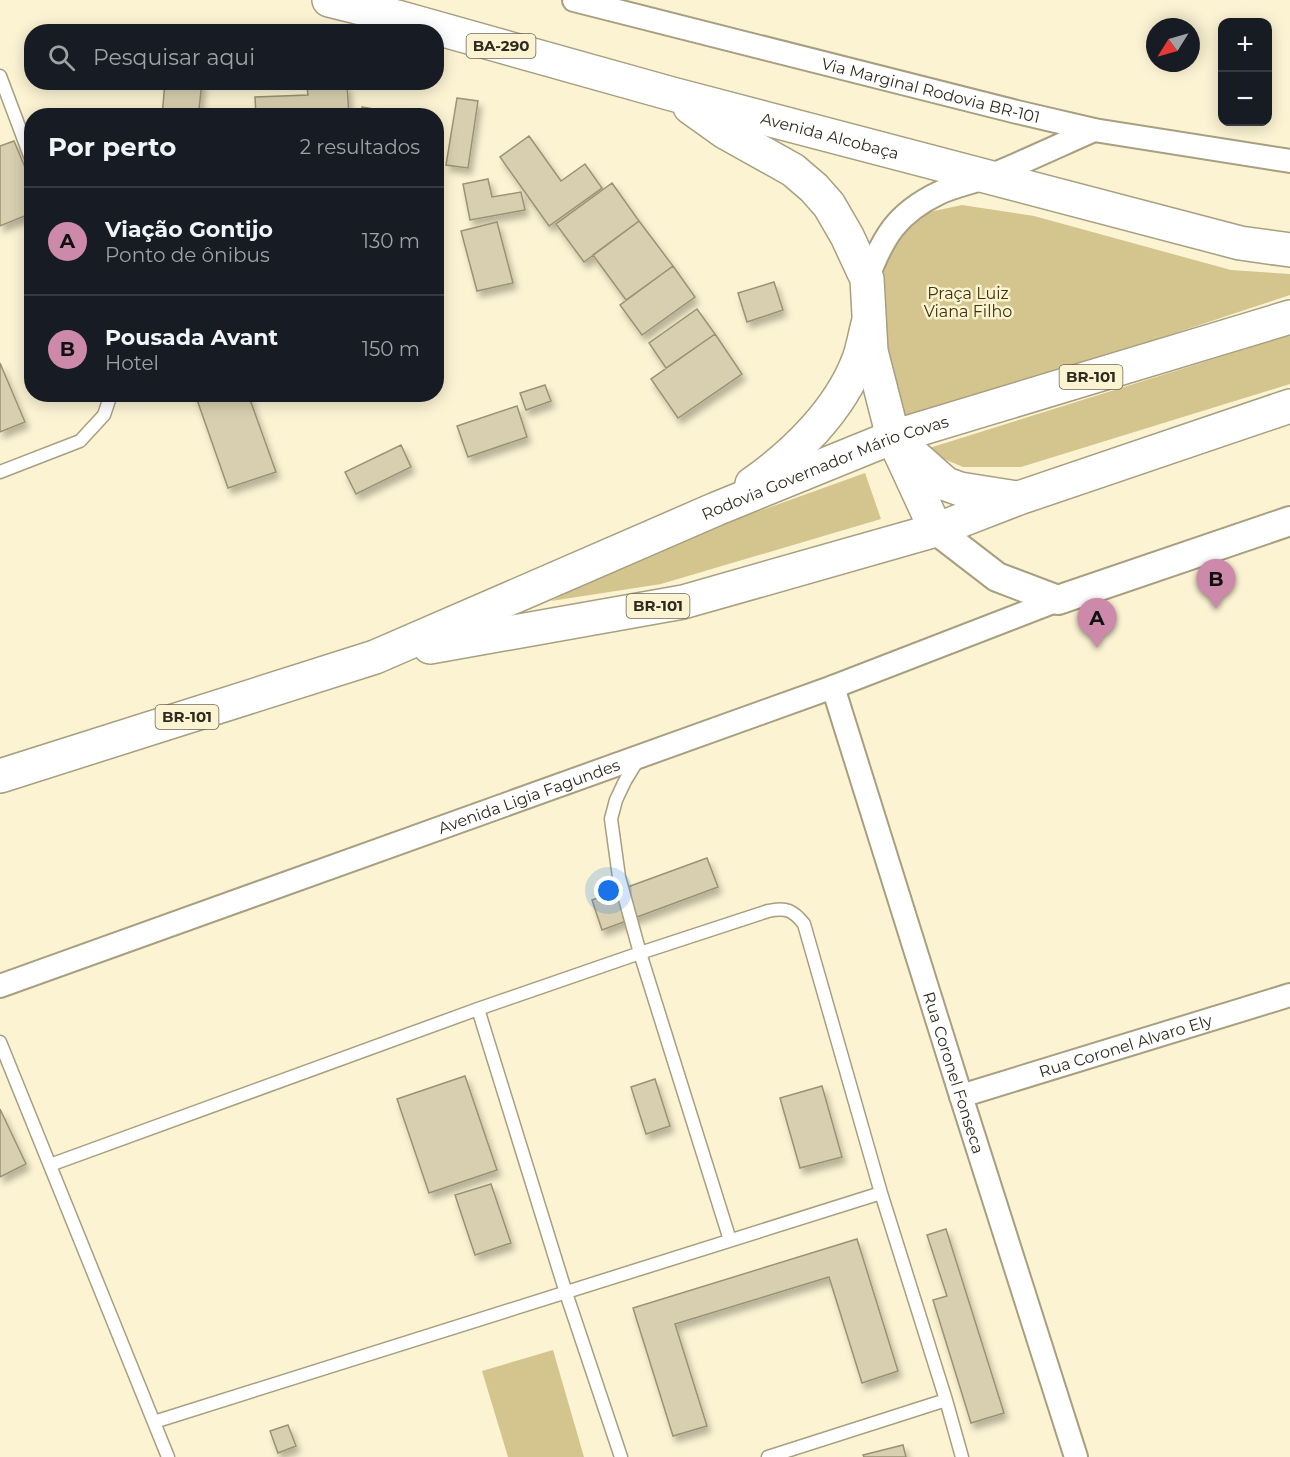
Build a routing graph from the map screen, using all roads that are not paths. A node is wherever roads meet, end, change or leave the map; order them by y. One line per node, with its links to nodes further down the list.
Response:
1 (329, 0): 3 (main road, Avenida Alcobaça / BA-290)
2 (574, 0): 6 (street, Via Marginal Rodovia BR-101)
3 (399, 8): 5 (main road, Avenida Alcobaça / BA-290)
4 (0, 76): 7 (lane)
5 (672, 94): 9 (main road, Avenida Alcobaça / BA-290); 11 (main road, Avenida Alcobaça / BA-290)
6 (1094, 130): 8 (street, Via Marginal Rodovia BR-101); 9 (street)
7 (24, 140)
8 (1290, 161)
9 (989, 176): 10 (main road); 11 (street)
10 (1290, 250)
11 (867, 279): 13 (main road, Avenida Alcobaça)
12 (1290, 317): 16 (main road, Rodovia Governador Mário Covas / BR-101)
13 (868, 324): 16 (main road); 19 (main road)
14 (108, 402): 17 (lane)
15 (1290, 406): 18 (main road, Rodovia Governador Mário Covas / BR-101)
16 (893, 437): 18 (main road); 19 (main road, Rodovia Governador Mário Covas / BR-101); 21 (main road)
17 (0, 471)
18 (1018, 498): 21 (main road, Rodovia Governador Mário Covas / BR-101)
19 (716, 509): 23 (main road, Rodovia Governador Mário Covas / BR-101)
20 (1290, 521): 22 (street)
21 (936, 530): 22 (street); 23 (main road, Rodovia Governador Mário Covas / BR-101)
22 (1058, 600): 24 (street, Avenida Ligia Fagundes)
23 (375, 657): 26 (main road, Rodovia Governador Mário Covas / BR-101)
24 (833, 687): 25 (street, Avenida Ligia Fagundes); 32 (street, Rua Coronel Fonseca)
25 (640, 757): 27 (lane); 28 (street, Avenida Ligia Fagundes)
26 (0, 776)
27 (640, 953): 30 (lane); 34 (lane); 35 (lane)
28 (0, 986)
29 (1290, 995): 32 (street, Rua Coronel Alvaro Ely)
30 (478, 1009): 33 (lane); 36 (lane)
31 (0, 1042): 33 (lane)
32 (961, 1096): 43 (street, Rua Coronel Fonseca)
33 (50, 1165): 38 (lane)
34 (881, 1193): 35 (lane); 37 (lane)
35 (729, 1240): 36 (lane)
36 (566, 1293): 38 (lane); 40 (lane)
37 (946, 1400): 41 (lane); 42 (lane)
38 (154, 1422): 39 (lane)
39 (168, 1457)
40 (621, 1457)
41 (768, 1457)
42 (962, 1457)
43 (1076, 1457)

